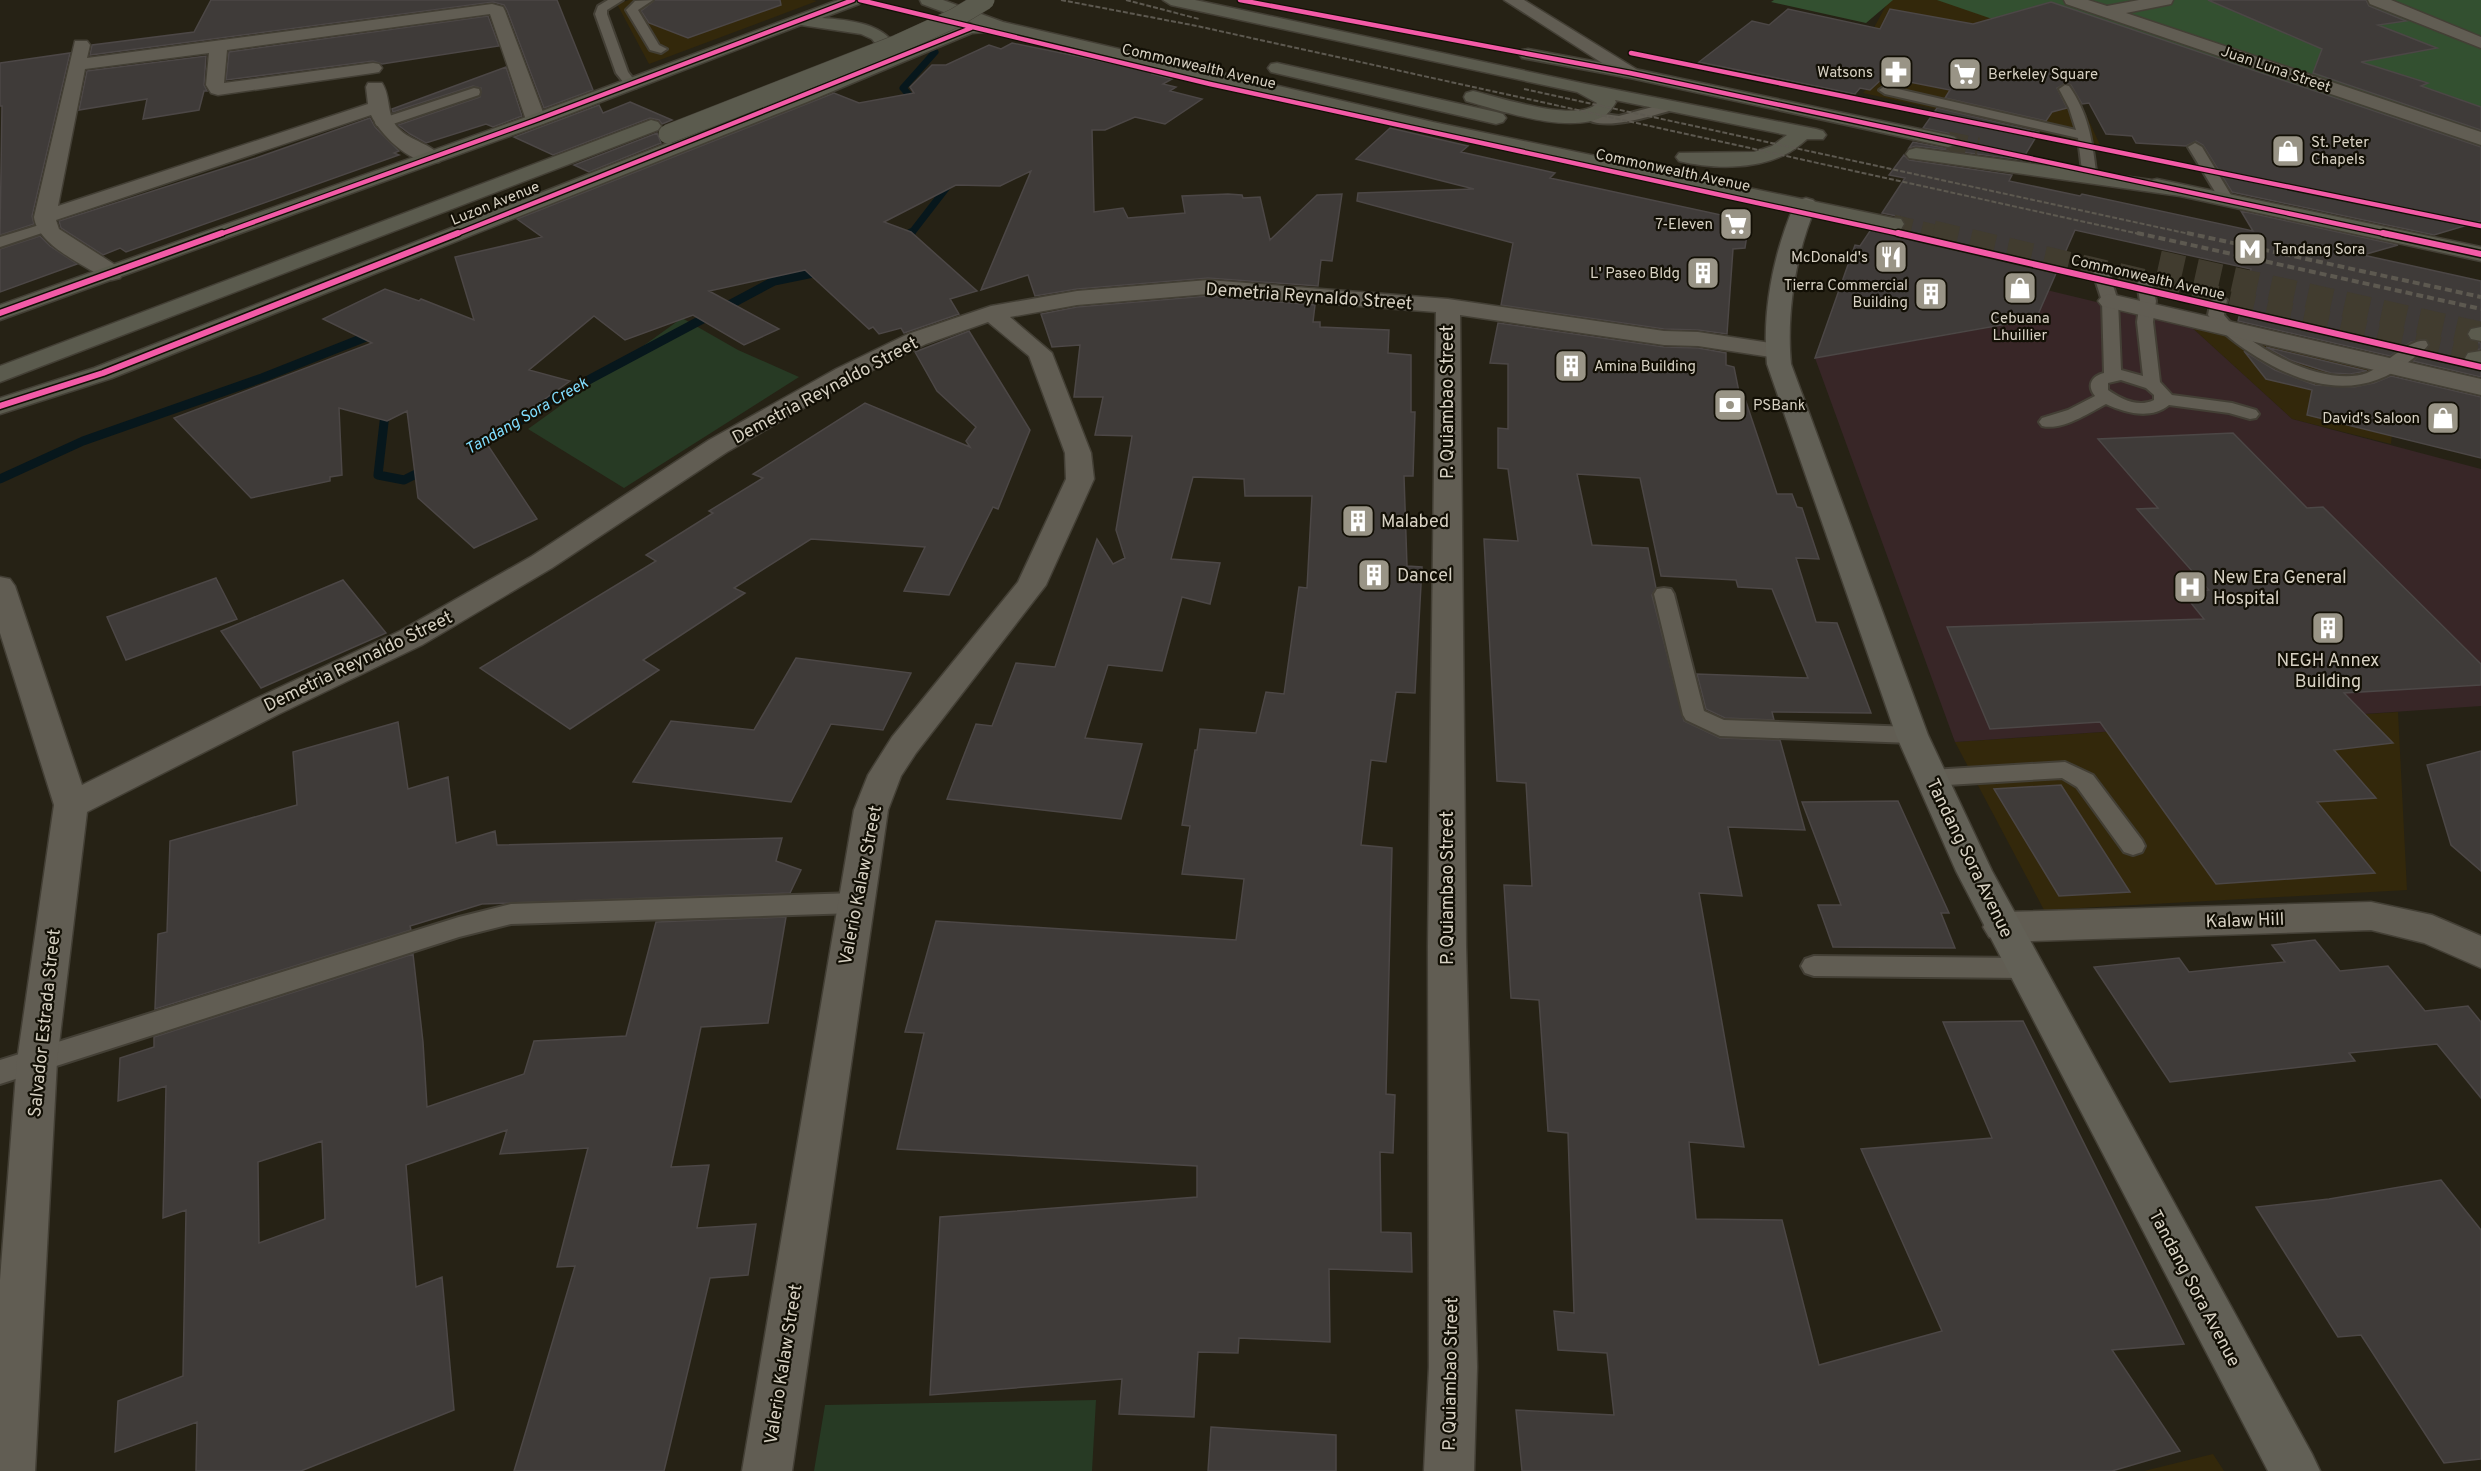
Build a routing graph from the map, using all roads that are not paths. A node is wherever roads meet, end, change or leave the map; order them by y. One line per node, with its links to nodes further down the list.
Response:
1 (617, 0): 23 (lane)
2 (647, 0): 19 (lane)
3 (853, 0): 15 (main road)
4 (928, 0): 14 (main road, Commonwealth Avenue)
5 (958, 0): 14 (main road, Commonwealth Avenue); 33 (main road, Luzon Avenue)
6 (986, 0): 33 (main road, Luzon Avenue, bridge)
7 (1171, 0): 24 (main road)
8 (1240, 0): 22 (main road)
9 (1512, 0): 22 (street)
10 (2072, 0): 13 (street, Juan Luna Street)
11 (2165, 0): 13 (street)
12 (2376, 0): 17 (street)
13 (2106, 11): 37 (street, Juan Luna Street)
14 (1001, 17): 20 (main road, Luzon Avenue); 48 (main road, Commonwealth Avenue)
15 (802, 21): 20 (main road); 23 (main road)
16 (368, 25): 18 (street); 21 (street); 31 (street)
17 (2481, 43)
18 (218, 46): 21 (street); 52 (street)
19 (661, 49)
20 (885, 63): 76 (main road, Luzon Avenue)
21 (373, 68): 29 (street)
22 (1630, 73): 39 (main road)
23 (632, 85): 31 (main road)
24 (1582, 88): 28 (main road); 30 (main road)
25 (2065, 88): 36 (lane)
26 (1885, 90): 36 (lane)
27 (474, 92): 29 (lane)
28 (1671, 106): 30 (lane); 34 (main road)
29 (379, 115): 44 (street); 52 (street)
30 (1589, 116): 32 (main road, Commonwealth Avenue)
31 (536, 120): 44 (main road)
32 (1528, 126): 35 (main road, Commonwealth Avenue); 48 (main road, Commonwealth Avenue)
33 (659, 130): 69 (main road, Luzon Avenue); 74 (main road, Luzon Avenue)
34 (1803, 133): 38 (main road); 45 (main road)
35 (1573, 135)
36 (2086, 136): 46 (lane)
37 (2481, 139)
38 (1837, 140)
39 (1948, 141)
40 (1978, 147): 46 (main road)
41 (2195, 147): 49 (lane)
42 (1895, 151): 47 (main road)
43 (1663, 152): 45 (main road, Commonwealth Avenue)
44 (432, 158): 56 (main road)
45 (1777, 169): 48 (main road)
46 (2089, 171): 47 (main road)
47 (2179, 190): 49 (main road)
48 (1811, 192): 53 (main road, Commonwealth Avenue); 67 (main road, Tandang Sora Avenue)
49 (2227, 200): 55 (main road)
50 (1884, 202): 51 (main road)
51 (1905, 206)
52 (46, 222): 54 (lane); 56 (street)
53 (1893, 225)
54 (0, 242)
55 (2481, 254)
56 (112, 273): 63 (main road)
57 (2101, 273): 60 (lane)
58 (2145, 283): 62 (lane)
59 (2219, 300): 65 (lane)
60 (2110, 301): 62 (street); 70 (lane)
61 (1448, 306): 64 (street, Demetria Reynaldo Street); 67 (street, Demetria Reynaldo Street); 95 (street, P. Quiambao Street)
62 (2148, 309): 65 (street); 71 (lane)
63 (0, 313)
64 (991, 314): 83 (street, Demetria Reynaldo Street); 85 (street, Valerio Kalaw Street)
65 (2224, 327): 68 (street)
66 (2420, 345): 68 (lane)
67 (1778, 358): 81 (main road, Tandang Sora Avenue)
68 (2392, 367): 72 (street)
69 (0, 375)
70 (2113, 376): 71 (lane); 73 (lane)
71 (2152, 384): 75 (lane)
72 (2481, 387)
73 (2106, 397): 75 (lane); 78 (lane)
74 (0, 399)
75 (2165, 399): 77 (lane)
76 (0, 406)
77 (2250, 414)
78 (2048, 422)
79 (0, 586): 83 (street, Salvador Estrada Street)
80 (1664, 594): 81 (lane)
81 (1912, 735): 82 (main road, Tandang Sora Avenue)
82 (1931, 778): 84 (lane); 86 (main road, Tandang Sora Avenue)
83 (71, 805): 90 (street, Salvador Estrada Street)
84 (2133, 846)
85 (855, 903): 90 (lane); 94 (street, Valerio Kalaw Street)
86 (2002, 927): 87 (street, Kalaw Hill); 89 (main road, Tandang Sora Avenue)
87 (2481, 953)
88 (1814, 966): 89 (lane)
89 (2025, 968): 92 (main road, Tandang Sora Avenue)
90 (37, 1061): 91 (lane); 93 (street, Salvador Estrada Street)
91 (0, 1072)
92 (2288, 1470)
93 (10, 1471)
94 (767, 1471)
95 (1449, 1471)

